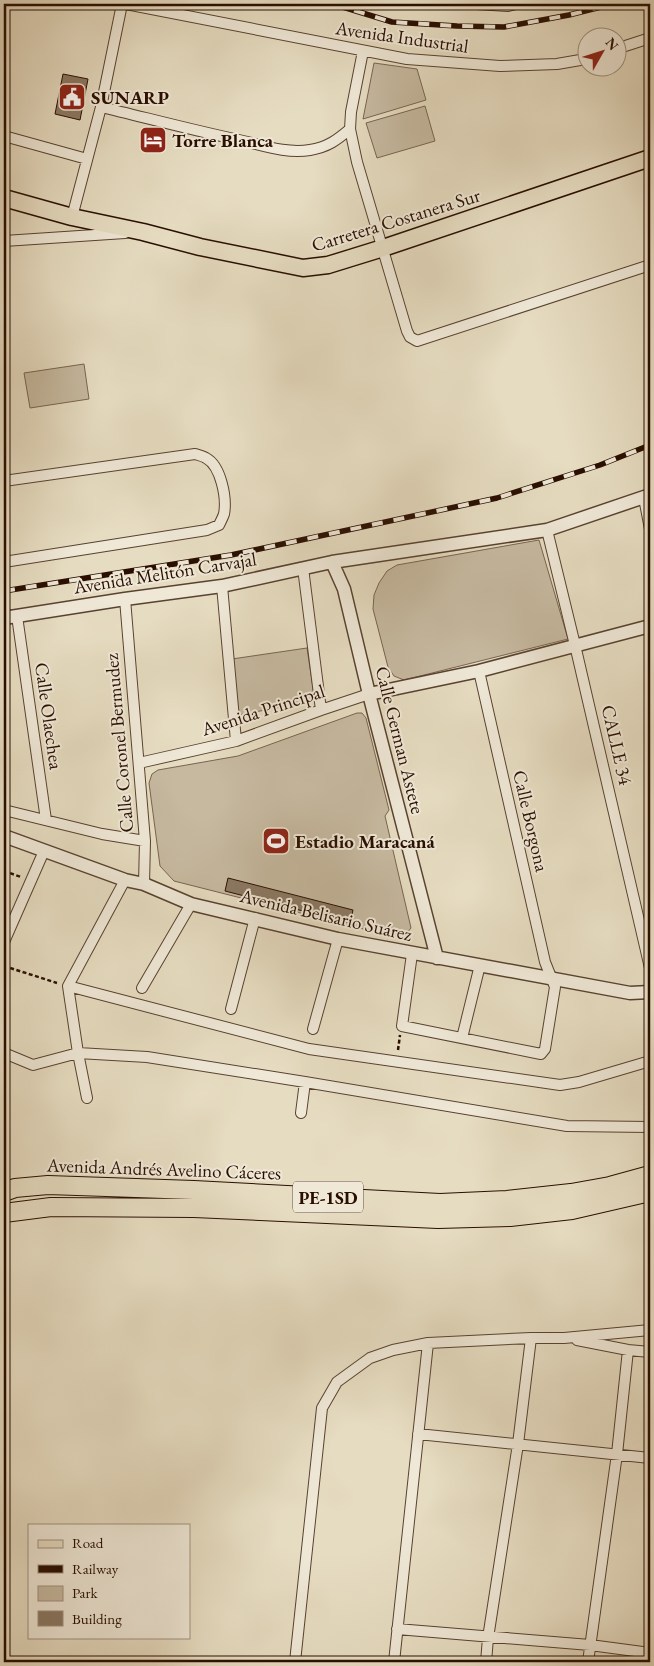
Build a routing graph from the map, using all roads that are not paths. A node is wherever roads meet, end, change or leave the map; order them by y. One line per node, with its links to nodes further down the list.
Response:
1 (124, 4): 6 (street, Avenida Industrial); 8 (street)
2 (476, 4): 3 (street)
3 (516, 4)
4 (650, 38): 5 (street)
5 (626, 46)
6 (363, 51): 7 (street, Avenida Industrial); 9 (street)
7 (576, 60)
8 (101, 107): 9 (street); 12 (street)
9 (350, 129): 17 (street)
10 (4, 136): 12 (street)
11 (650, 158): 17 (main road, Carretera Costanera Sur)
12 (87, 159): 14 (street)
13 (4, 198): 14 (main road, Carretera Costanera Sur)
14 (72, 218): 15 (main road, Carretera Costanera Sur)
15 (142, 232): 16 (street); 17 (main road, Carretera Costanera Sur)
16 (4, 241)
17 (382, 248): 18 (street)
18 (650, 265)
19 (4, 481): 23 (street)
20 (647, 496): 21 (street); 22 (street, Avenida Melitón Carvajal)
21 (650, 528)
22 (547, 530): 24 (street, Avenida Melitón Carvajal); 31 (street, CALLE 34)
23 (4, 562)
24 (332, 562): 25 (street, Avenida Melitón Carvajal); 33 (street, Calle German Astete)
25 (303, 568): 26 (street, Avenida Melitón Carvajal); 34 (street)
26 (222, 586): 27 (street, Avenida Melitón Carvajal); 35 (street)
27 (125, 599): 28 (street, Avenida Melitón Carvajal); 36 (street, Calle Coronel Bermudez)
28 (17, 616): 29 (street, Avenida Melitón Carvajal); 38 (street, Calle Olaechea)
29 (4, 618)
30 (650, 626): 31 (street)
31 (575, 645): 32 (street); 51 (street, CALLE 34)
32 (478, 671): 33 (street); 52 (street, Calle Borgona)
33 (369, 694): 34 (street, Avenida Principal); 49 (street, Calle German Astete)
34 (321, 710): 35 (street, Avenida Principal)
35 (236, 741): 36 (street, Avenida Principal)
36 (139, 763): 40 (street, Calle Coronel Bermudez)
37 (4, 810): 38 (street)
38 (46, 820): 40 (street)
39 (4, 836): 41 (street, Avenida Belisario Suárez)
40 (144, 841): 43 (street, Calle Coronel Bermudez)
41 (44, 851): 42 (street, Avenida Belisario Suárez); 47 (street)
42 (125, 880): 43 (street, Avenida Belisario Suárez); 53 (street)
43 (144, 884): 44 (street, Avenida Belisario Suárez)
44 (191, 904): 45 (street, Avenida Belisario Suárez); 54 (street)
45 (255, 918): 46 (street, Avenida Belisario Suárez); 56 (street)
46 (338, 939): 48 (street, Avenida Belisario Suárez); 57 (street)
47 (4, 942)
48 (412, 954): 49 (street, Avenida Belisario Suárez); 58 (street)
49 (438, 958): 50 (street, Avenida Belisario Suárez)
50 (480, 965): 52 (street, Avenida Belisario Suárez); 58 (street)
51 (650, 968)
52 (551, 977): 55 (street, Avenida Belisario Suárez); 58 (street, Calle Borgona)
53 (68, 986): 60 (street); 61 (street)
54 (142, 988)
55 (650, 992)
56 (231, 1009)
57 (312, 1029)
58 (462, 1038)
59 (4, 1052): 60 (street)
60 (78, 1054): 62 (street); 63 (street)
61 (650, 1061)
62 (305, 1082): 64 (street); 65 (street)
63 (87, 1098)
64 (301, 1113)
65 (650, 1127)
66 (650, 1175): 67 (highway, Avenida Andrés Avelino Cáceres / PE-1SD)
67 (4, 1192)
68 (650, 1192): 69 (highway, Avenida Andrés Avelino Cáceres / PE-1SD)
69 (4, 1213)
70 (650, 1330): 72 (street)
71 (531, 1338): 72 (street); 73 (street); 77 (street)
72 (564, 1338): 74 (street)
73 (428, 1343): 76 (street); 84 (street)
74 (628, 1350): 75 (street); 78 (street)
75 (650, 1352)
76 (418, 1434): 77 (street); 80 (street)
77 (518, 1444): 78 (street); 81 (street)
78 (617, 1454): 79 (street); 82 (street)
79 (650, 1458)
80 (397, 1629): 81 (street); 85 (street)
81 (488, 1638): 82 (street); 86 (street)
82 (590, 1645): 83 (street); 87 (street)
83 (650, 1653)
84 (295, 1662)
85 (394, 1662)
86 (486, 1662)
87 (588, 1662)

